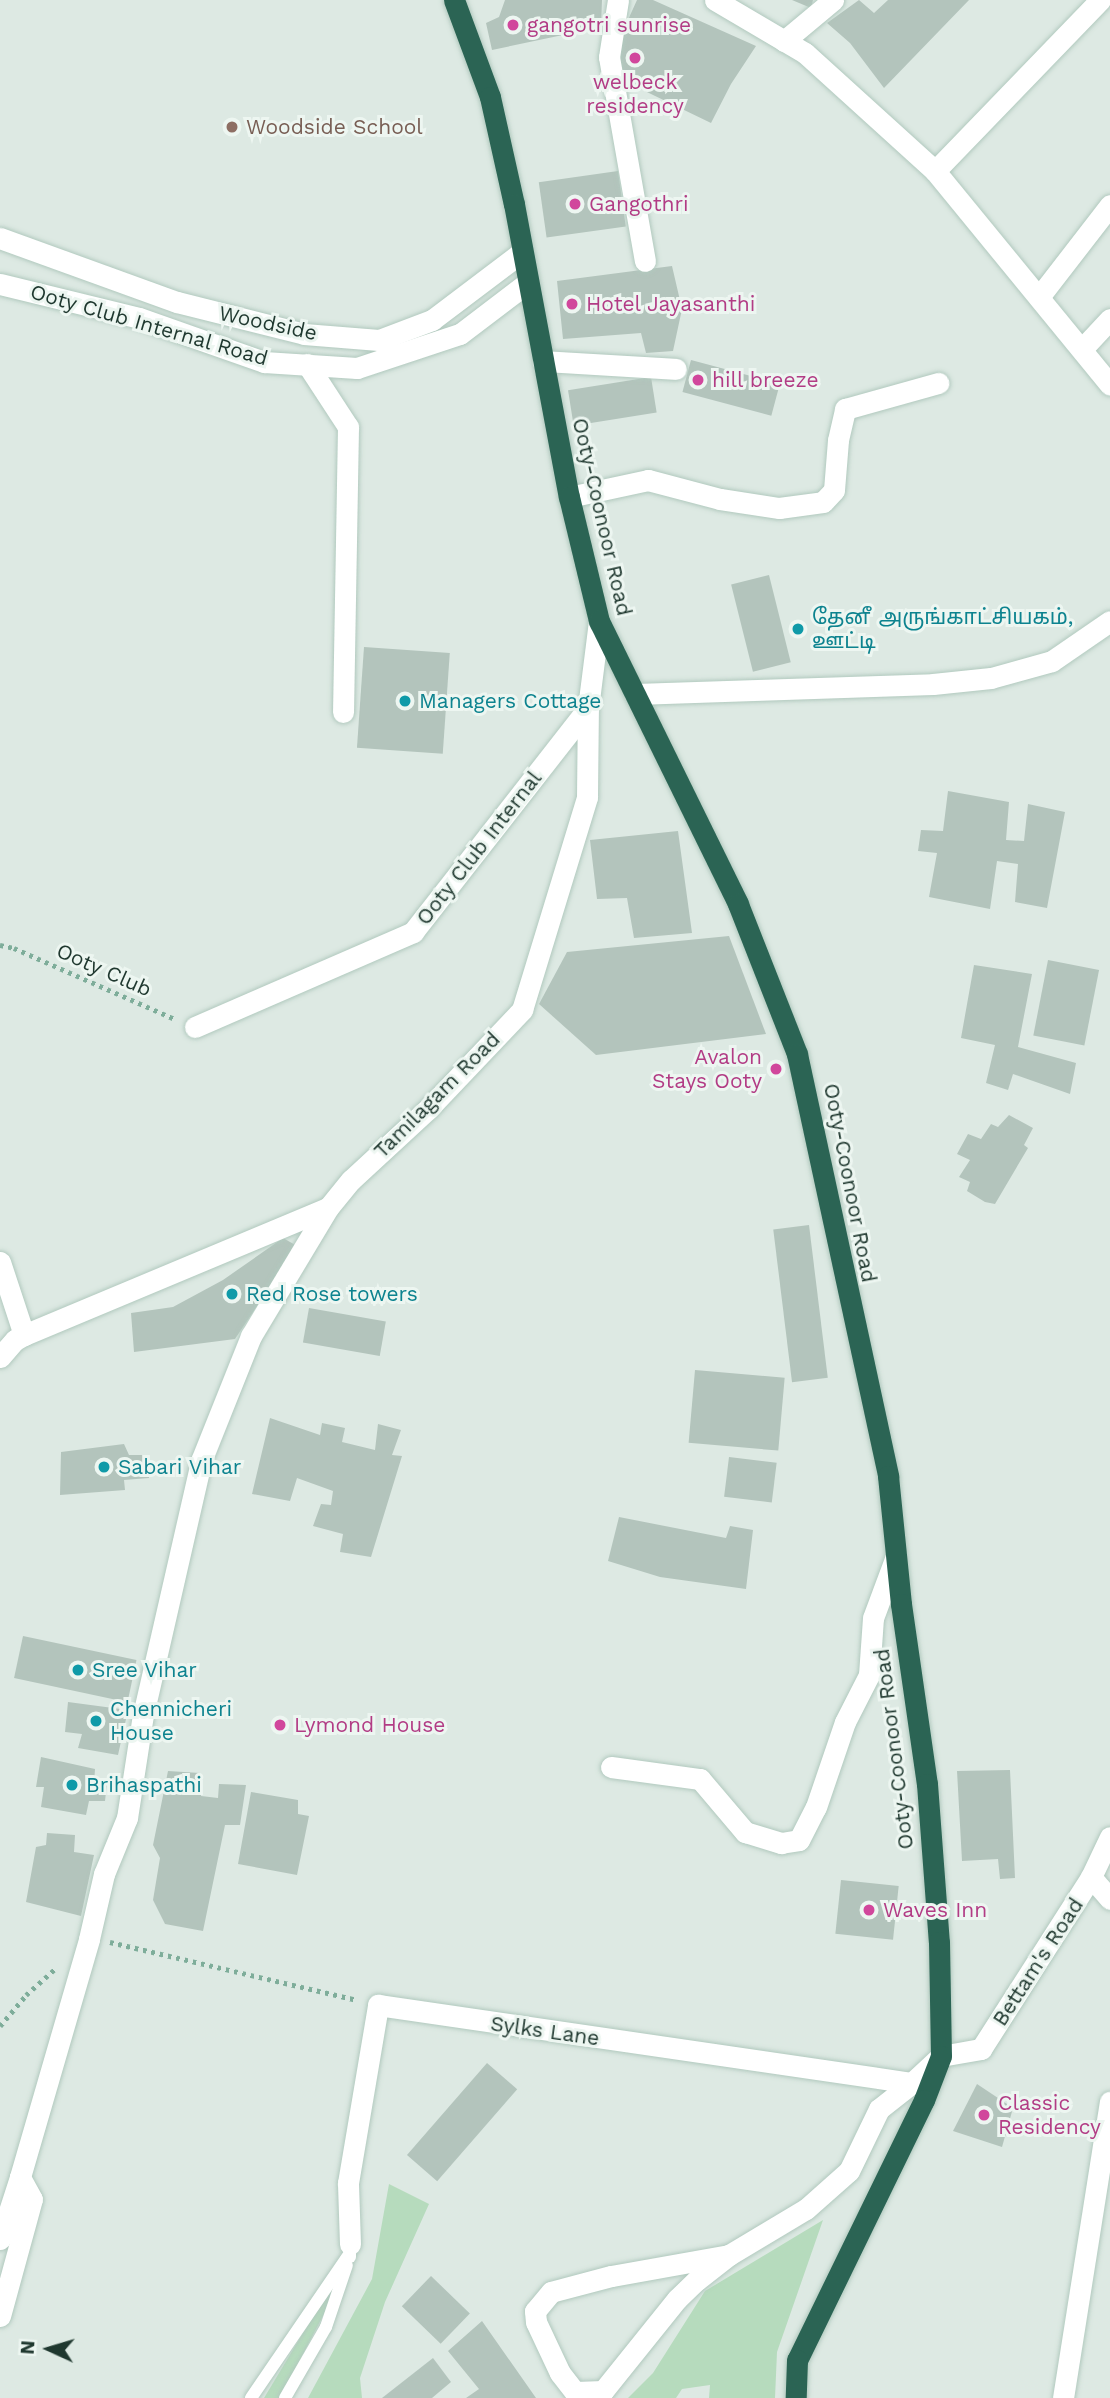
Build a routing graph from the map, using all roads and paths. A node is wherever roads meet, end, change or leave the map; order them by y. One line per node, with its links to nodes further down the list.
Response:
1 (454, 0): 10 (highway, Ooty-Coonoor Road)
2 (618, 0): 11 (street)
3 (715, 0): 6 (street)
4 (833, 0): 6 (street)
5 (1100, 0): 7 (street)
6 (783, 41): 7 (street)
7 (934, 172): 14 (street)
8 (1110, 205): 14 (street)
9 (0, 237): 10 (street, Woodside)
10 (522, 253): 12 (highway, Ooty-Coonoor Road)
11 (645, 261)
12 (527, 283): 17 (highway, Ooty-Coonoor Road); 18 (street, Ooty Club Internal Road)
13 (0, 284): 18 (street, Ooty Club Internal Road)
14 (1039, 297): 16 (street)
15 (1110, 319): 16 (street)
16 (1082, 349): 21 (street)
17 (542, 361): 19 (street); 22 (highway, Ooty-Coonoor Road)
18 (307, 365): 27 (street)
19 (676, 369)
20 (938, 383): 22 (street)
21 (1110, 385)
22 (569, 497): 23 (highway, Ooty-Coonoor Road)
23 (598, 621): 25 (highway, Ooty-Coonoor Road); 26 (street, Tamilagam Road)
24 (1110, 621): 25 (street)
25 (635, 694): 34 (highway, Ooty-Coonoor Road)
26 (588, 708): 29 (street, Ooty Club Internal); 30 (street, Tamilagam Road)
27 (343, 712)
28 (0, 945): 29 (path, Ooty Club)
29 (195, 1027)
30 (328, 1208): 32 (street, Tamilagam Road); 39 (street)
31 (0, 1262): 32 (street)
32 (24, 1335): 33 (street, Tamilagam Road)
33 (0, 1357)
34 (896, 1556): 35 (street); 42 (highway, Ooty-Coonoor Road)
35 (611, 1767)
36 (1110, 1836): 37 (street, Bettam's Road)
37 (1091, 1877): 38 (street); 42 (street, Bettam's Road)
38 (1110, 1899)
39 (89, 1939): 40 (path); 41 (path); 45 (street)
40 (378, 2005): 43 (street, Sylks Lane); 47 (street)
41 (0, 2025)
42 (941, 2056): 43 (street); 52 (highway, Ooty-Coonoor Road)
43 (912, 2084): 48 (street)
44 (1110, 2102): 53 (street)
45 (20, 2177): 46 (street); 49 (street)
46 (0, 2239)
47 (350, 2250): 50 (lane); 51 (lane)
48 (729, 2255): 48 (street)
49 (0, 2316)
50 (251, 2398)
51 (285, 2398)
52 (796, 2398)
53 (1063, 2398)

